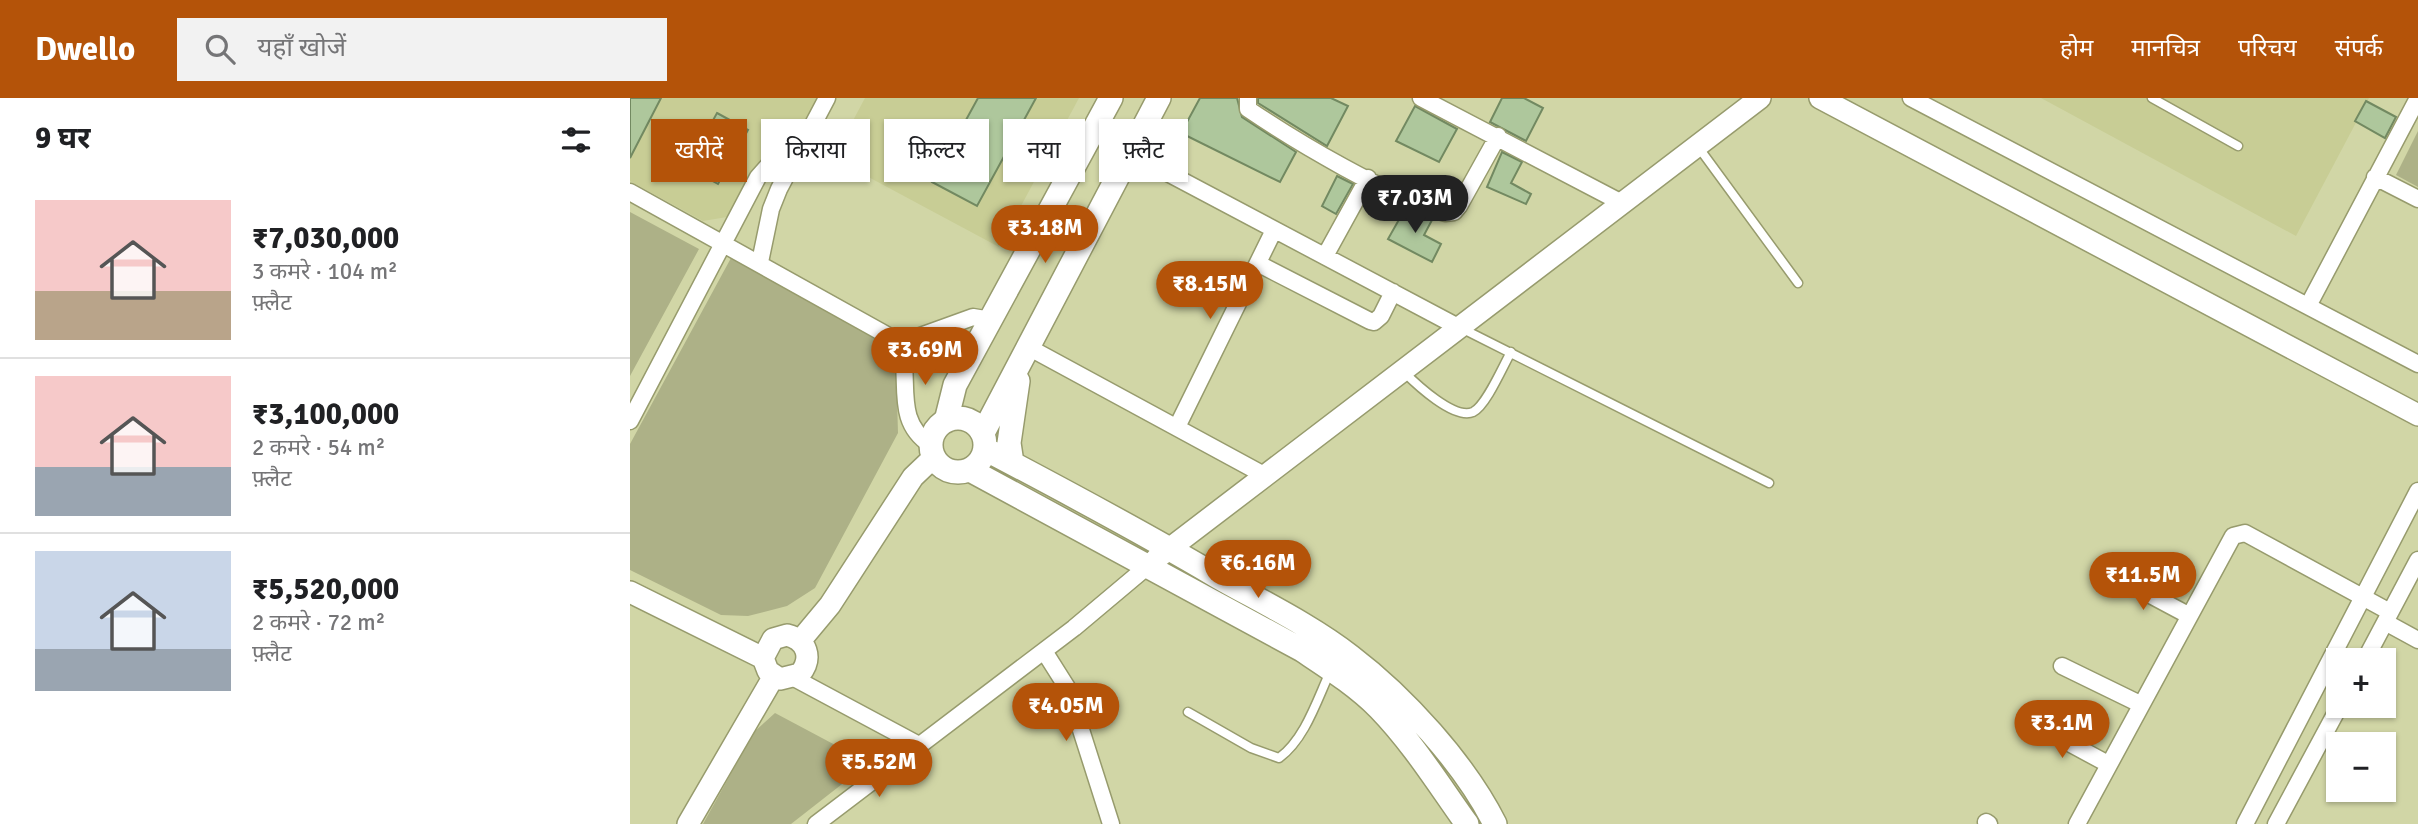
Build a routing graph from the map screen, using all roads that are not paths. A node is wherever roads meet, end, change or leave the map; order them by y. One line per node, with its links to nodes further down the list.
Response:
1 (827, 98): 11 (street)
2 (1111, 98): 33 (main road)
3 (1159, 98): 12 (main road)
4 (1248, 98): 18 (street)
5 (1421, 98): 13 (street)
6 (1760, 98): 14 (street)
7 (1821, 98): 40 (street)
8 (1911, 98): 32 (street)
9 (2152, 98): 15 (lane)
10 (2418, 98): 17 (street)
11 (814, 119)
12 (1148, 119)
13 (1497, 136): 18 (street); 24 (street)
14 (1697, 145): 24 (street); 30 (lane)
15 (2238, 146)
16 (761, 173): 26 (street)
17 (2375, 177): 23 (street); 32 (street)
18 (1368, 178): 27 (street)
19 (783, 182): 28 (street)
20 (1114, 182): 36 (main road)
21 (1184, 182): 25 (street)
22 (630, 192): 26 (street)
23 (2418, 199)
24 (1622, 203): 34 (street)
25 (1275, 230): 27 (street); 29 (street)
26 (724, 242): 28 (street); 41 (street)
27 (1325, 256): 31 (street)
28 (760, 262): 35 (street)
29 (1259, 264): 31 (street); 43 (street)
30 (1798, 282)
31 (1393, 292): 34 (street)
32 (2308, 306): 38 (street)
33 (991, 320): 35 (street); 42 (main road)
34 (1460, 328): 37 (lane); 39 (street)
35 (901, 343): 45 (street)
36 (1025, 352): 43 (street); 44 (main road); 46 (main road)
37 (1511, 352): 39 (lane); 49 (lane)
38 (2418, 364)
39 (1401, 370): 48 (street)
40 (2418, 415)
41 (630, 421)
42 (946, 421): 44 (main road); 45 (main road)
43 (1177, 427): 48 (street)
44 (984, 441): 46 (main road); 47 (main road)
45 (932, 451): 47 (main road); 60 (street)
46 (1012, 463): 51 (main road)
47 (971, 470): 52 (main road)
48 (1265, 475): 51 (street)
49 (1769, 483)
50 (2418, 491): 56 (street)
51 (1169, 548): 52 (street); 76 (main road)
52 (1149, 565): 62 (street); 64 (main road)
53 (2417, 565): 58 (street)
54 (2115, 576): 57 (street)
55 (630, 592): 65 (street)
56 (2362, 596): 57 (street); 58 (street); 78 (street)
57 (2188, 615): 66 (street)
58 (2388, 617): 59 (street); 61 (street)
59 (2418, 640)
60 (800, 641): 65 (street); 65 (street)
61 (2371, 648)
62 (1044, 651): 70 (street); 74 (street)
63 (2062, 666): 66 (street)
64 (1331, 669): 67 (lane); 75 (main road)
65 (777, 671): 70 (street); 72 (street)
66 (2140, 704): 71 (street)
67 (1188, 712)
68 (2333, 718): 79 (street)
69 (2034, 724): 71 (street)
70 (919, 745): 73 (street)
71 (2108, 764): 77 (street)
72 (688, 824)
73 (816, 824)
74 (1111, 824)
75 (1467, 824)
76 (1495, 824)
77 (2077, 824)
78 (2245, 824)
79 (2276, 824)

